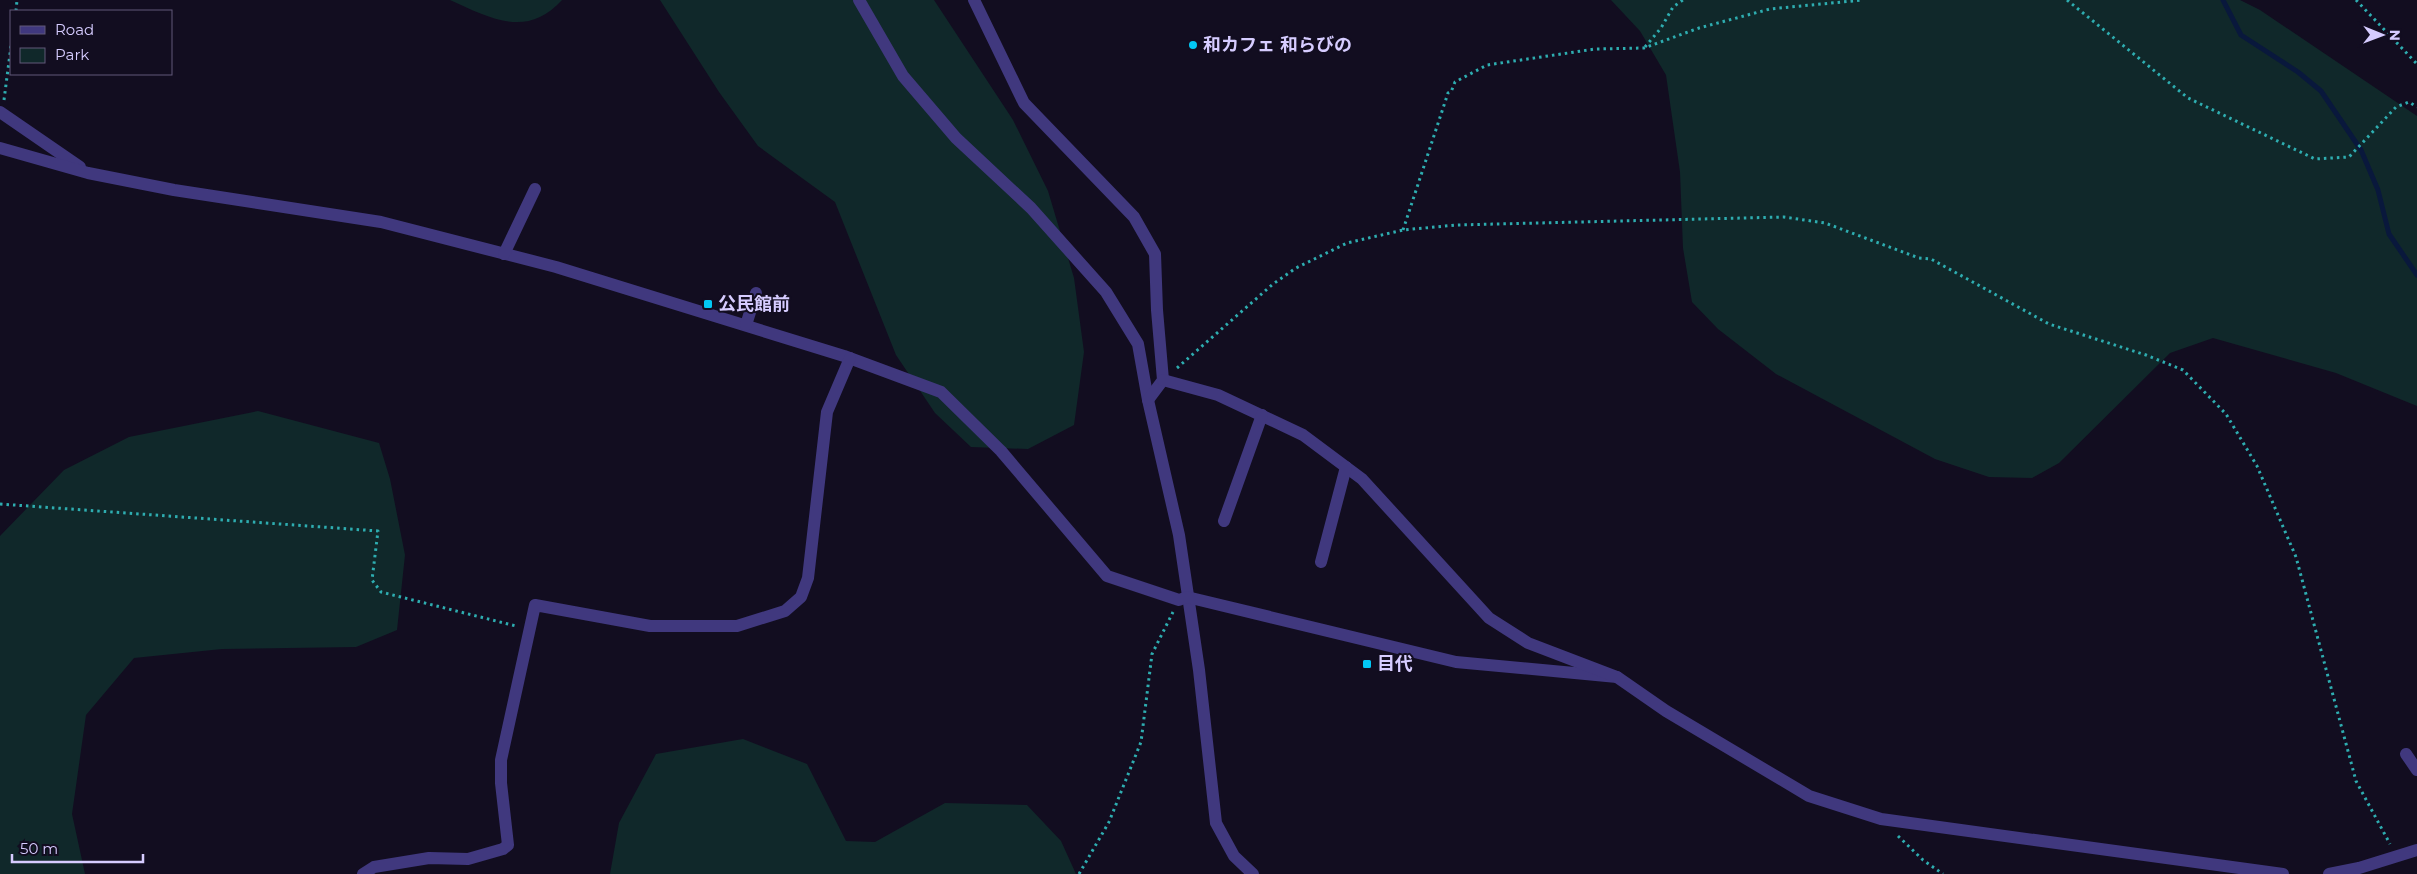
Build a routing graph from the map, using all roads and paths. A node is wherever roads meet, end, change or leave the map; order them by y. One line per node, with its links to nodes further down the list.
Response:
1 (859, 0): 21 (street)
2 (974, 0): 20 (street)
3 (1684, 0): 7 (path)
4 (1863, 0): 7 (path)
5 (2067, 0): 10 (path)
6 (2356, 0): 9 (path)
7 (1644, 48): 15 (path)
8 (10, 53): 11 (path)
9 (2417, 64)
10 (2417, 107)
11 (1, 112): 13 (street)
12 (0, 148): 13 (street)
13 (88, 173): 16 (street)
14 (535, 189): 16 (street)
15 (1403, 230): 20 (path); 34 (path)
16 (504, 254): 18 (street)
17 (756, 293): 18 (street)
18 (746, 325): 19 (street)
19 (850, 358): 27 (street); 28 (street)
20 (1163, 380): 21 (street); 22 (street)
21 (1148, 400): 27 (street)
22 (1262, 415): 23 (street); 25 (street)
23 (1346, 467): 26 (street); 29 (street)
24 (0, 504): 28 (path)
25 (1224, 521)
26 (1321, 562)
27 (1183, 598): 29 (street); 36 (path); 37 (street)
28 (528, 629): 35 (street)
29 (1617, 677): 32 (street)
30 (2406, 754): 31 (street)
31 (2417, 770)
32 (1881, 819): 38 (path); 39 (street)
33 (2417, 850): 34 (street)
34 (2396, 856): 40 (street)
35 (363, 874)
36 (1079, 874)
37 (1253, 874)
38 (1943, 874)
39 (2283, 874)
40 (2329, 874)

